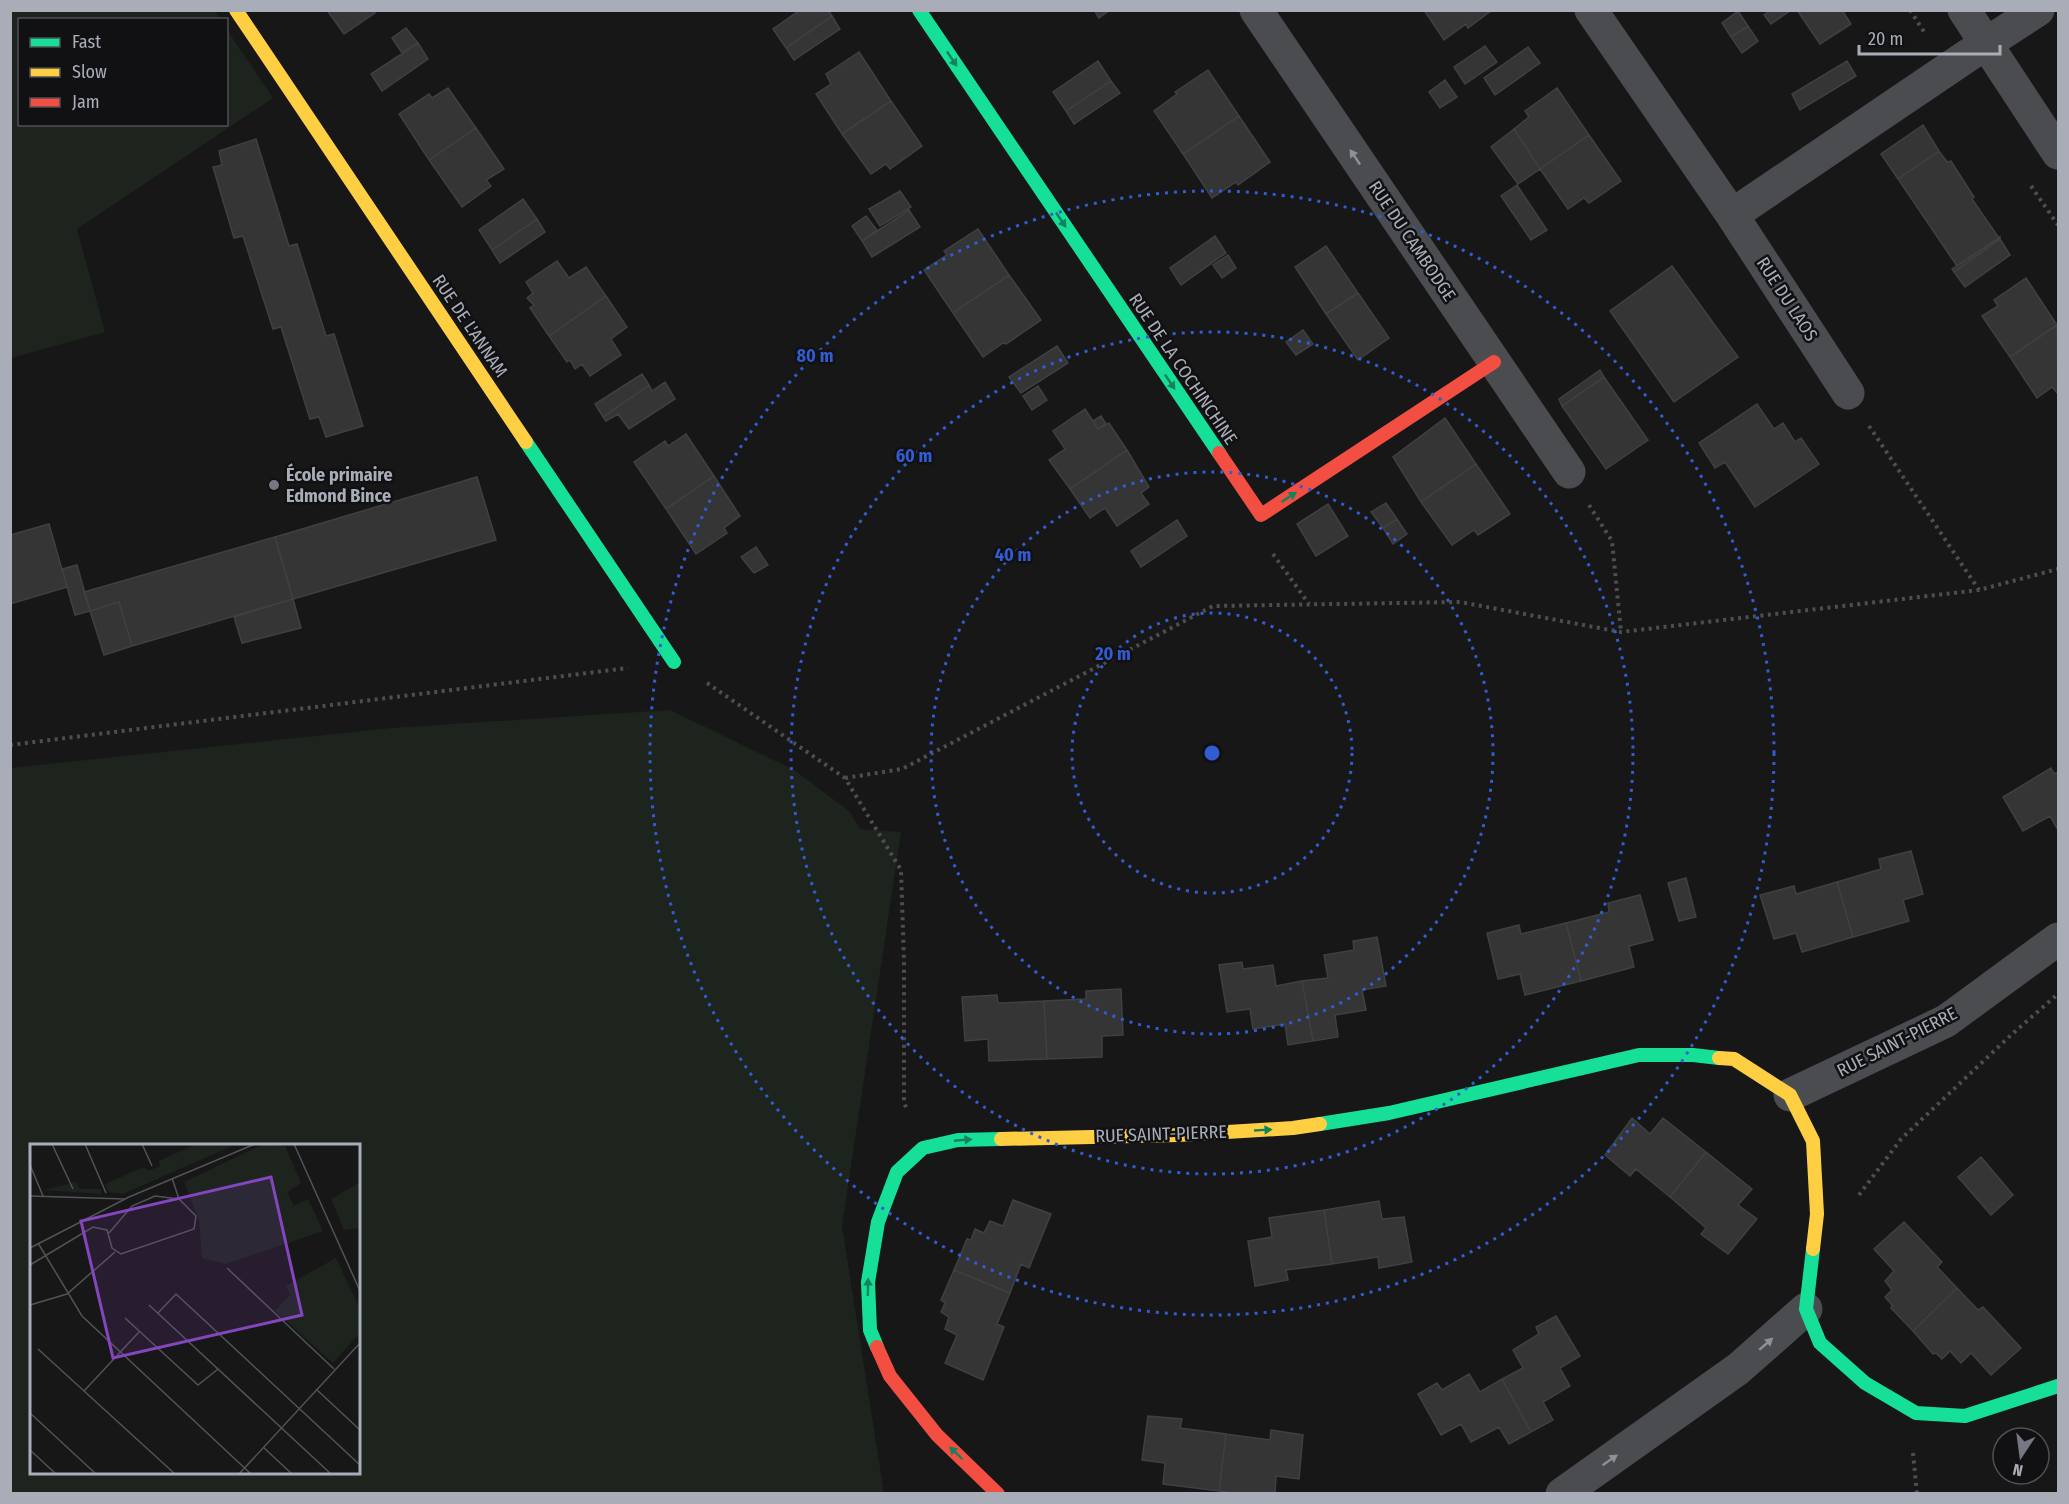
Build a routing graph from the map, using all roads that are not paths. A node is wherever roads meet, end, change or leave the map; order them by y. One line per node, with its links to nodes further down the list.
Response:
1 (236, 10): 13 (street, RUE DE L'ANNAM)
2 (919, 10): 10 (street, RUE DE LA COCHINCHINE, one-way to 10)
3 (1256, 10): 10 (street, RUE DU CAMBODGE, one-way to 3)
4 (1591, 10): 9 (street, RUE DU LAOS)
5 (1964, 10): 7 (street)
6 (2038, 10): 7 (street)
7 (1986, 44): 8 (street); 9 (street)
8 (2058, 153)
9 (1732, 215): 11 (street, RUE DU LAOS)
10 (1494, 362): 12 (street, RUE DU CAMBODGE)
11 (1848, 393)
12 (1569, 472)
13 (674, 662)
14 (2058, 939): 15 (street, RUE SAINT-PIERRE)
15 (1790, 1095): 16 (street); 18 (street, RUE SAINT-PIERRE, one-way to 15)
16 (1806, 1309): 17 (street); 19 (street, one-way to 16)
17 (2058, 1386)
18 (998, 1494)
19 (1562, 1494)

